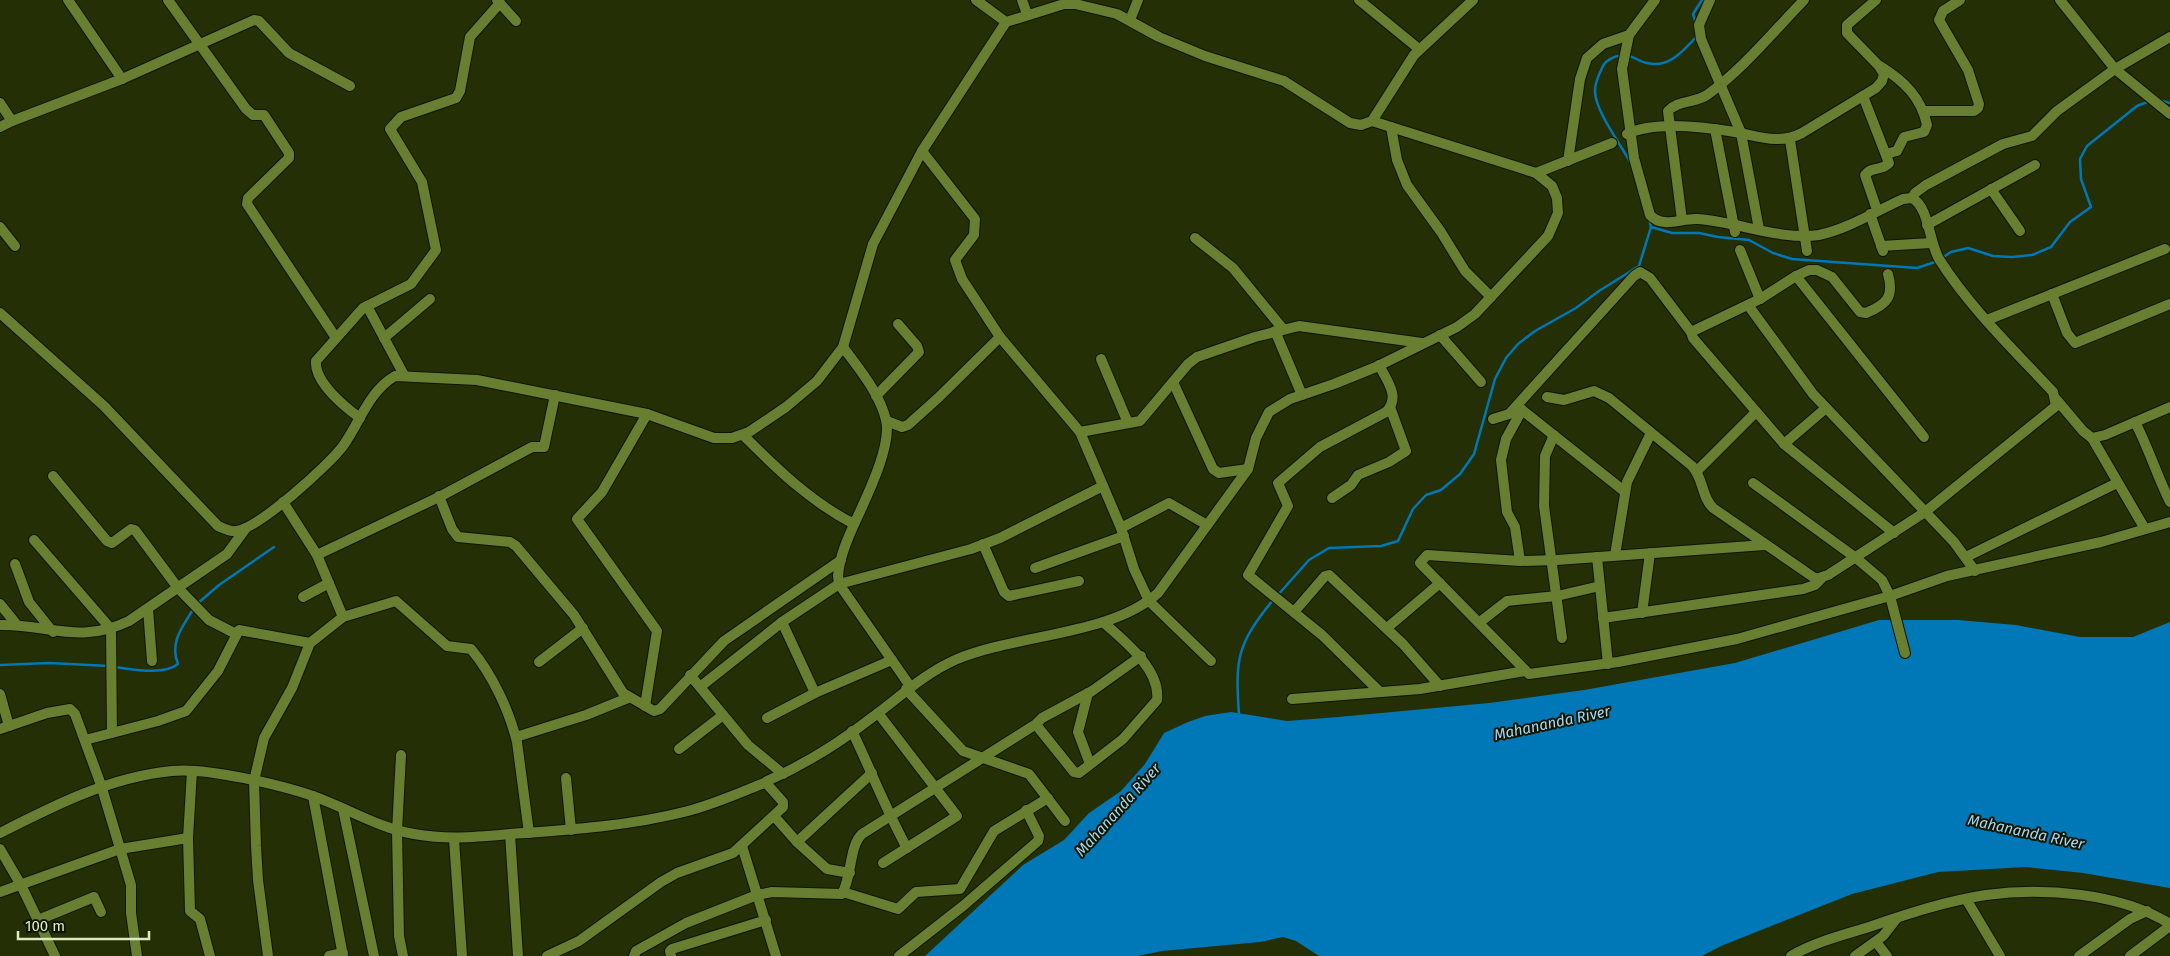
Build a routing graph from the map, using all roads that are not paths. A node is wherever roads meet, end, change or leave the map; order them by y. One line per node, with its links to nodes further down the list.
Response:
1 (68, 0): 25 (street)
2 (168, 0): 21 (street)
3 (976, 0): 18 (street)
4 (1022, 0): 15 (street)
5 (1138, 0): 17 (street)
6 (1359, 0): 22 (street)
7 (1473, 0): 22 (street)
8 (1655, 0): 19 (street)
9 (1710, 0): 26 (street)
10 (1804, 0): 26 (street)
11 (1876, 0): 23 (street)
12 (1960, 0): 30 (street)
13 (499, 2): 16 (street); 71 (street)
14 (2066, 2): 24 (street)
15 (1027, 14): 17 (street); 18 (street)
16 (516, 20)
17 (1130, 20): 33 (street)
18 (1006, 22): 42 (street)
19 (1629, 35): 38 (street); 44 (street)
20 (2170, 37): 24 (street)
21 (201, 45): 25 (street); 27 (street); 78 (street)
22 (1419, 49): 33 (street)
23 (1879, 66): 28 (street); 30 (street)
24 (2115, 68): 31 (street); 48 (street)
25 (122, 79): 32 (street)
26 (1719, 84): 36 (street); 39 (street)
27 (350, 86)
28 (1863, 96): 40 (street); 43 (street)
29 (0, 103): 32 (street)
30 (1924, 111): 43 (street)
31 (2170, 114)
32 (12, 121): 35 (street)
33 (1372, 121): 34 (street)
34 (1391, 127): 46 (street); 66 (street)
35 (0, 128)
36 (1669, 128): 37 (street); 38 (street); 50 (street)
37 (1715, 129): 39 (street); 53 (street)
38 (1629, 133): 50 (street)
39 (1741, 133): 40 (street); 54 (street)
40 (1790, 140): 56 (street)
41 (1612, 143): 44 (street)
42 (922, 151): 80 (street); 82 (street)
43 (1886, 154): 49 (street)
44 (1568, 161): 46 (street)
45 (2035, 165): 47 (street)
46 (1536, 173): 66 (street)
47 (1991, 189): 51 (street); 55 (street)
48 (1912, 198): 49 (street); 51 (street)
49 (1874, 212): 56 (street); 59 (street)
50 (1682, 220): 53 (street)
51 (1927, 225): 59 (street)
52 (0, 227): 58 (street)
53 (1734, 228): 54 (street)
54 (1759, 229): 56 (street)
55 (2020, 231)
56 (1804, 236): 62 (street)
57 (1195, 238): 75 (street)
58 (15, 246)
59 (1932, 246): 73 (street)
60 (2165, 249): 65 (street)
61 (1740, 250): 67 (street)
62 (1808, 251)
63 (1888, 274): 64 (street)
64 (1796, 276): 67 (street); 109 (street)
65 (2052, 294): 69 (street); 73 (street)
66 (1491, 297): 77 (street)
67 (1760, 299): 70 (street)
68 (430, 300): 79 (street)
69 (2170, 304)
70 (1748, 305): 76 (street); 95 (street)
71 (367, 306): 78 (street); 79 (street)
72 (0, 313): 127 (street)
73 (1987, 320): 92 (street)
74 (898, 324): 90 (street)
75 (1279, 330): 81 (street); 86 (street); 89 (street)
76 (1691, 332): 97 (street); 98 (street)
77 (1440, 335): 81 (street); 87 (street)
78 (336, 338): 100 (street)
79 (384, 338): 85 (street)
80 (1000, 338): 102 (street); 105 (street)
81 (1422, 342): 84 (street)
82 (843, 347): 90 (street); 107 (street)
83 (1101, 359): 104 (street)
84 (1379, 365): 89 (street); 93 (street)
85 (404, 375): 88 (street); 100 (street)
86 (1173, 382): 104 (street); 112 (street)
87 (1481, 382)
88 (555, 395): 99 (street); 119 (street)
89 (1302, 395): 112 (street)
90 (876, 396): 102 (street)
91 (1547, 397): 106 (street)
92 (2056, 399): 110 (street); 123 (street)
93 (1390, 407): 120 (street); 159 (street)
94 (2170, 407): 103 (street)
95 (1826, 408): 111 (street); 123 (street)
96 (1522, 410): 98 (street); 108 (street); 142 (street)
97 (1756, 412): 111 (street); 113 (street)
98 (1510, 413): 101 (street)
99 (647, 414): 107 (street); 193 (street)
100 (360, 418): 121 (street)
101 (1493, 419)
102 (886, 421): 125 (street)
103 (2134, 422): 110 (street); 122 (street)
104 (1128, 423): 105 (street)
105 (1080, 432): 117 (street)
106 (1651, 433): 113 (street); 118 (street)
107 (743, 435): 125 (street)
108 (1554, 435): 118 (street); 141 (street)
109 (1924, 436)
110 (2092, 438): 116 (street)
111 (1784, 444): 130 (street)
112 (1248, 469): 126 (street)
113 (1697, 471): 133 (street)
114 (53, 476): 152 (street)
115 (1753, 483): 139 (street)
116 (2117, 483): 128 (street); 138 (street)
117 (1103, 486): 129 (street); 132 (street)
118 (1624, 491): 136 (street)
119 (440, 496): 135 (street); 168 (street)
120 (1332, 498)
121 (283, 502): 127 (street); 135 (street)
122 (2170, 502)
123 (1925, 512): 130 (street); 138 (street)
124 (2170, 522): 128 (street)
125 (854, 524): 140 (street)
126 (1207, 525): 129 (street); 156 (street)
127 (246, 528): 152 (street)
128 (2145, 529): 145 (street)
129 (1123, 532): 144 (street); 156 (street)
130 (1894, 533): 139 (street)
131 (34, 540): 170 (street)
132 (983, 544): 147 (street); 150 (street)
133 (1765, 545): 134 (street); 146 (street)
134 (1650, 553): 136 (street); 160 (street)
135 (317, 555): 149 (street)
136 (1615, 555): 137 (street)
137 (1597, 556): 141 (street); 151 (street)
138 (1966, 557): 145 (street)
139 (1856, 558): 146 (street); 154 (street)
140 (841, 560): 150 (street); 183 (street)
141 (1552, 560): 142 (street); 153 (street)
142 (1520, 561): 148 (street)
143 (16, 564): 171 (street)
144 (1035, 568)
145 (1975, 571): 154 (street)
146 (1822, 578): 160 (street)
147 (1079, 581)
148 (1440, 583): 165 (street); 169 (street)
149 (330, 584): 155 (street); 161 (street)
150 (839, 584): 163 (street); 177 (street)
151 (1600, 586): 153 (street); 162 (street)
152 (178, 588): 158 (street); 172 (street)
153 (1557, 596): 165 (street); 173 (street)
154 (1890, 596): 175 (street); 181 (street)
155 (303, 597)
156 (1149, 601): 164 (street); 179 (street)
157 (0, 604): 167 (street)
158 (148, 609): 170 (street); 178 (street)
159 (1294, 612): 169 (street); 187 (street)
160 (1642, 614): 162 (street)
161 (343, 617): 174 (street); 201 (street)
162 (1603, 618): 181 (street)
163 (782, 622): 185 (street); 188 (street)
164 (1103, 622): 176 (street); 186 (street)
165 (1480, 622): 182 (street)
166 (0, 625): 167 (street)
167 (17, 625): 171 (street)
168 (583, 628): 180 (street); 191 (street)
169 (1387, 628): 184 (street)
170 (111, 629): 171 (street); 200 (street)
171 (53, 632)
172 (236, 634): 174 (street); 200 (street)
173 (1562, 638)
174 (310, 643): 211 (street)
175 (1905, 654)
176 (1141, 656): 189 (street); 206 (street)
177 (892, 660): 186 (street); 188 (street)
178 (152, 661)
179 (1211, 661)
180 (539, 662)
181 (1608, 664): 182 (street)
182 (1525, 671): 184 (street)
183 (690, 675): 185 (street); 193 (street)
184 (1440, 686): 187 (street)
185 (700, 687): 195 (street)
186 (908, 688): 194 (street); 205 (street)
187 (1380, 692): 192 (street)
188 (815, 693): 196 (street)
189 (1088, 693): 197 (street); 206 (street)
190 (0, 694): 198 (street)
191 (628, 698): 193 (street); 201 (street)
192 (1292, 699)
193 (645, 706)
194 (878, 713): 199 (street); 214 (street)
195 (723, 715): 203 (street); 209 (street)
196 (767, 718)
197 (1035, 725): 205 (street); 206 (street)
198 (5, 727): 202 (street)
199 (852, 731): 208 (street); 209 (street)
200 (112, 733): 202 (street)
201 (516, 737): 225 (street)
202 (85, 740): 213 (street)
203 (679, 749)
204 (400, 755): 222 (street)
205 (980, 757): 214 (street); 216 (street)
206 (1090, 764)
207 (192, 771): 211 (street); 213 (street); 227 (street)
208 (872, 773): 220 (street); 229 (street)
209 (783, 774): 212 (street)
210 (566, 778): 223 (street)
211 (254, 781): 215 (street); 252 (street)
212 (767, 782): 219 (street); 223 (street)
213 (101, 786): 224 (street); 233 (street)
214 (937, 788): 220 (street); 232 (street)
215 (313, 796): 217 (street); 248 (street)
216 (1048, 798): 218 (street); 221 (street)
217 (343, 809): 222 (street); 254 (street)
218 (1026, 810): 238 (street); 262 (street)
219 (774, 816): 229 (street); 230 (street)
220 (889, 816): 232 (street); 235 (street)
221 (1065, 821)
222 (397, 830): 228 (street); 255 (street)
223 (571, 830): 225 (street)
224 (0, 832)
225 (529, 833): 226 (street)
226 (510, 834): 228 (street); 257 (street)
227 (188, 838): 233 (street); 251 (street)
228 (454, 839): 256 (street)
229 (798, 842): 235 (street)
230 (742, 846): 239 (street); 258 (street)
231 (0, 848): 236 (street)
232 (908, 848): 234 (street)
233 (120, 849): 236 (street); 250 (street)
234 (883, 863)
235 (850, 873): 238 (street)
236 (22, 885): 237 (street); 244 (street)
237 (0, 892)
238 (843, 892): 239 (street)
239 (757, 895): 245 (street); 259 (street)
240 (1966, 899): 241 (street); 243 (street); 266 (street)
241 (2147, 911): 246 (street); 267 (street)
242 (102, 912): 244 (street)
243 (1897, 918): 247 (street); 263 (street)
244 (38, 920): 249 (street)
245 (766, 920): 260 (street); 261 (street)
246 (2170, 925): 268 (street)
247 (1876, 942): 264 (street); 265 (street)
248 (343, 954): 253 (street)
249 (55, 956)
250 (137, 956)
251 (210, 956)
252 (268, 956)
253 (329, 956)
254 (374, 956)
255 (403, 956)
256 (462, 956)
257 (518, 956)
258 (547, 956)
259 (634, 956)
260 (671, 956)
261 (776, 956)
262 (899, 956)
263 (1791, 956)
264 (1855, 956)
265 (1887, 956)
266 (2000, 956)
267 (2079, 956)
268 (2130, 956)

